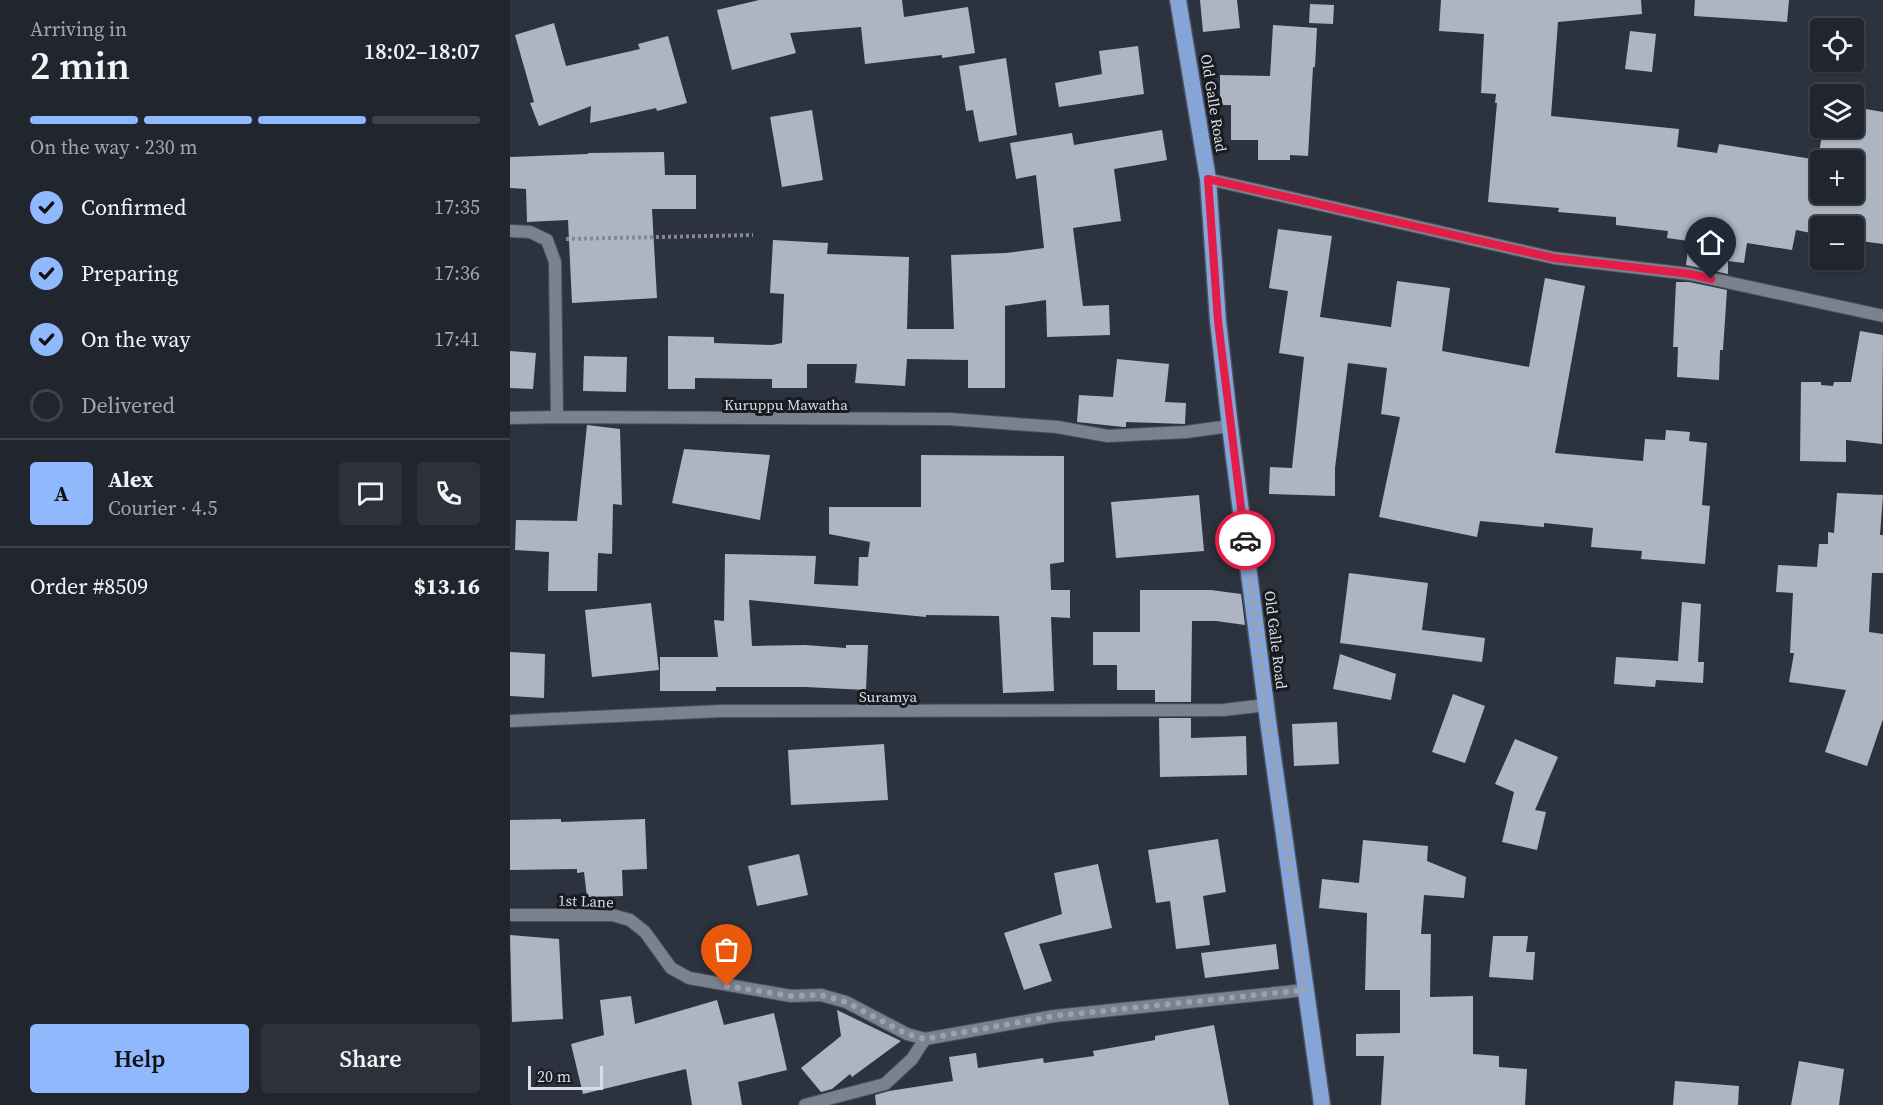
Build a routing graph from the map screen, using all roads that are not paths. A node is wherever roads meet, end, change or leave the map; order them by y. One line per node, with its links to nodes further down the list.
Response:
1 (1178, 0): 2 (highway, Old Galle Road)
2 (1208, 179): 4 (street); 7 (highway, Old Galle Road)
3 (510, 231): 5 (street)
4 (1883, 316)
5 (557, 417): 6 (street, Kuruppu Mawatha); 7 (street, Kuruppu Mawatha)
6 (510, 418)
7 (1230, 426): 8 (highway, Old Galle Road)
8 (1266, 705): 9 (street, Suramya); 11 (highway, Old Galle Road)
9 (510, 722)
10 (510, 915): 12 (street, 1st Lane)
11 (1305, 990): 12 (street); 14 (highway, Old Galle Road)
12 (925, 1039): 13 (street)
13 (805, 1105)
14 (1323, 1105)

